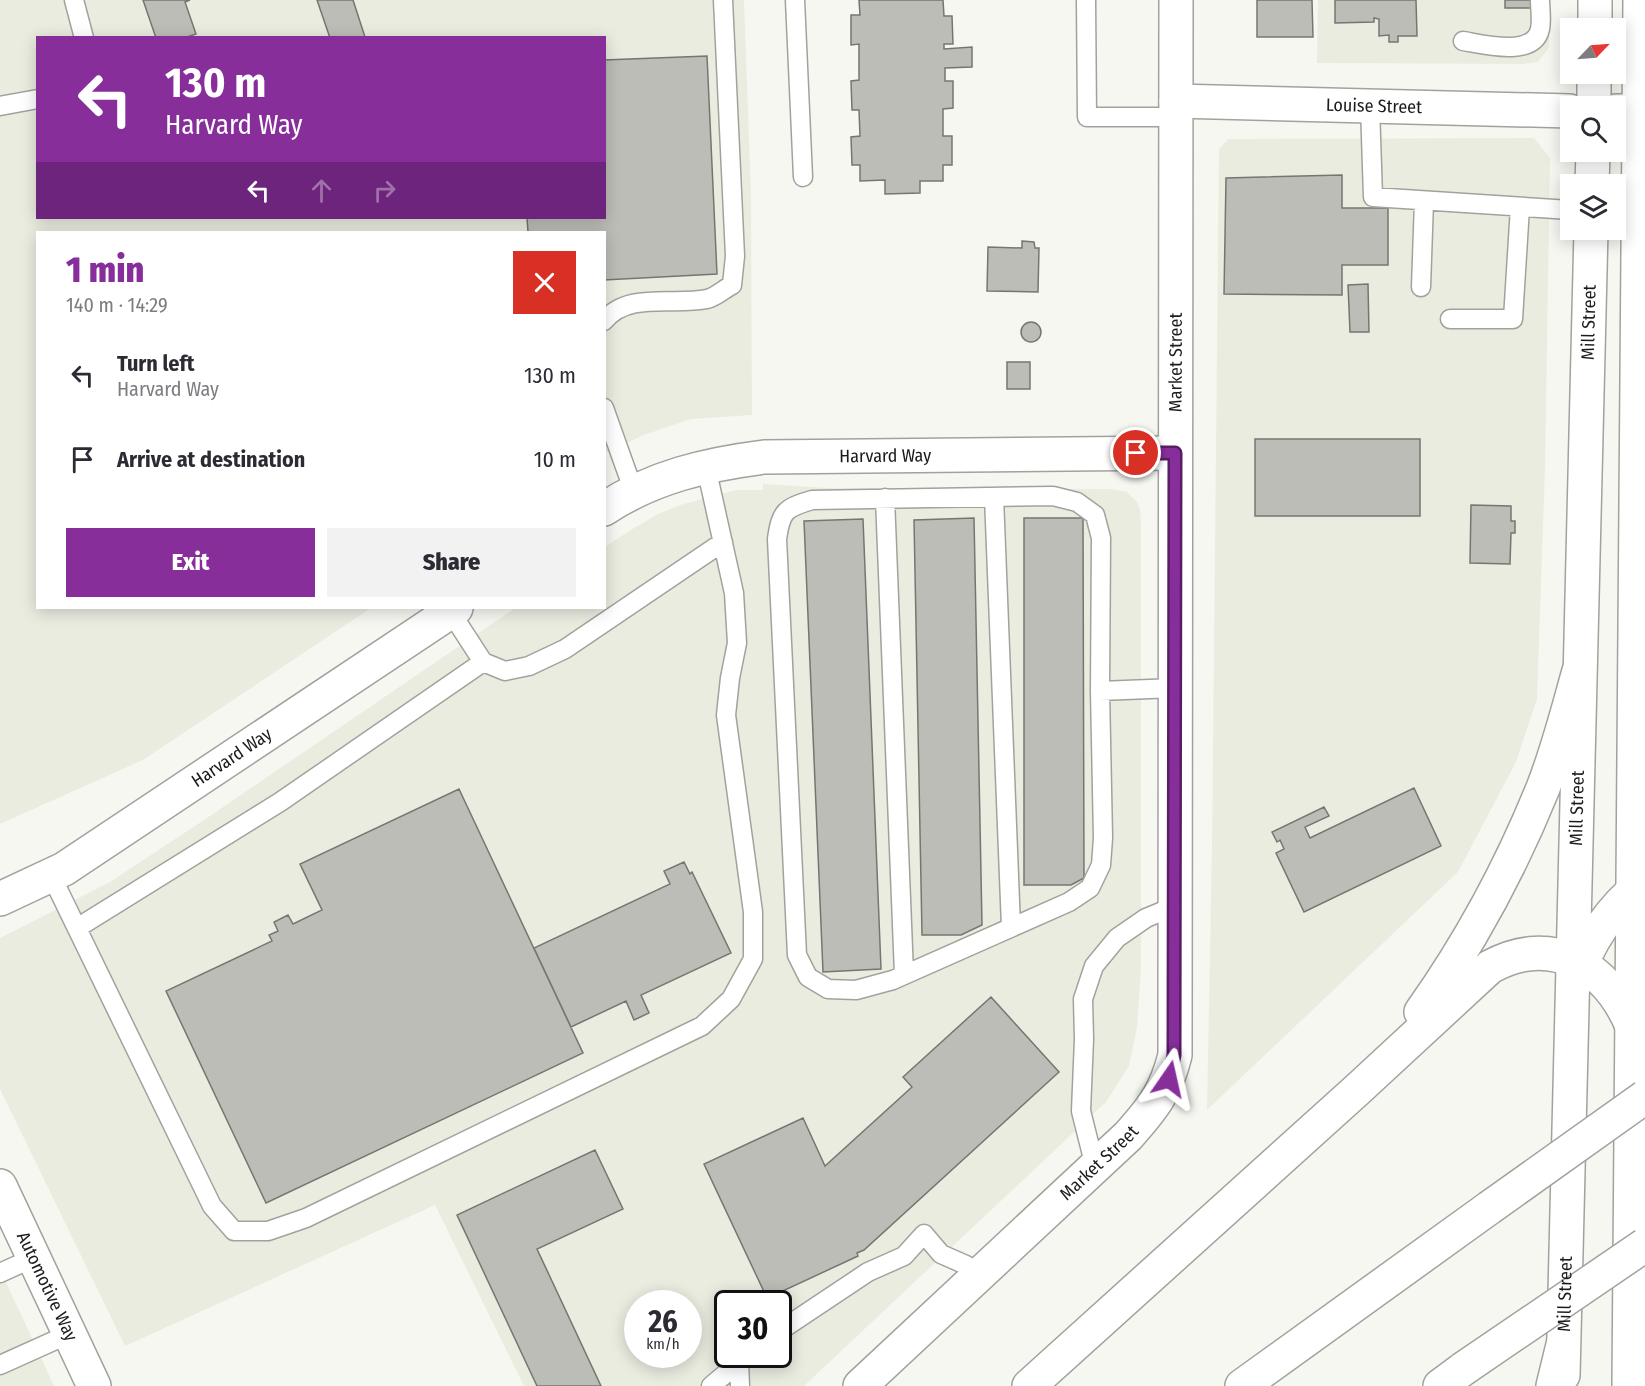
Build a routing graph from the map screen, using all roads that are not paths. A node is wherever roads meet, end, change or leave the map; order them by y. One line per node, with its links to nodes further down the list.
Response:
1 (74, 0): 10 (lane)
2 (723, 0): 25 (lane)
3 (795, 0): 18 (lane)
4 (1086, 0): 15 (lane)
5 (1176, 0): 15 (main road, Market Street)
6 (1540, 0): 11 (lane)
7 (1595, 0): 9 (main road)
8 (1640, 0): 17 (main road)
9 (1595, 18)
10 (83, 36)
11 (1463, 40)
12 (36, 99): 13 (lane)
13 (0, 106)
14 (1370, 106): 15 (main road, Louise Street); 16 (main road, Louise Street); 19 (lane)
15 (1176, 109): 28 (main road, Market Street)
16 (1560, 111)
17 (1628, 111): 23 (main road)
18 (803, 177)
19 (1424, 201): 20 (lane); 24 (lane)
20 (1520, 207): 21 (lane); 26 (lane)
21 (1560, 209)
22 (1591, 240): 38 (main road, Mill Street)
23 (1642, 277): 36 (main road)
24 (1421, 286)
25 (606, 319)
26 (1450, 320)
27 (606, 414): 30 (lane)
28 (1175, 453): 29 (main road, Harvard Way); 39 (main road, Market Street)
29 (706, 466): 30 (main road, Harvard Way); 34 (lane)
30 (634, 492): 33 (main road, Harvard Way)
31 (994, 497): 32 (lane); 40 (lane); 45 (lane)
32 (885, 498): 48 (lane); 48 (lane)
33 (606, 508)
34 (723, 542): 37 (lane); 46 (lane)
35 (453, 609): 37 (lane); 41 (main road, Harvard Way)
36 (1640, 634): 42 (main road)
37 (483, 662): 46 (lane)
38 (1579, 671): 47 (main road, Mill Street); 50 (main road)
39 (1175, 688): 40 (lane); 44 (main road, Market Street)
40 (1100, 691): 45 (lane)
41 (51, 875): 43 (main road, Harvard Way); 46 (lane)
42 (1639, 886): 47 (main road); 49 (main road)
43 (0, 899)
44 (1175, 906): 52 (main road, Market Street); 52 (lane)
45 (1011, 927): 48 (lane)
46 (77, 928)
47 (1576, 970): 49 (main road); 50 (main road); 60 (main road, Mill Street)
48 (904, 974)
49 (1632, 1026): 73 (main road)
50 (1357, 1090): 69 (main road)
51 (1645, 1097): 70 (main road, bridge)
52 (1095, 1167): 57 (main road, Market Street)
53 (0, 1186): 55 (main road, Automotive Way)
54 (1645, 1245): 64 (main road, bridge)
55 (33, 1258): 56 (lane); 59 (main road, Automotive Way)
56 (0, 1274)
57 (979, 1275): 58 (lane); 68 (main road, Market Street)
58 (792, 1323)
59 (69, 1334): 61 (lane); 65 (main road, Automotive Way)
60 (1563, 1345): 71 (main road); 72 (main road, Mill Street)
61 (0, 1365)
62 (732, 1368): 66 (lane)
63 (743, 1368): 67 (lane)
64 (1451, 1378)
65 (94, 1386)
66 (711, 1386)
67 (740, 1386)
68 (860, 1386)
69 (1029, 1386)
70 (1242, 1386)
71 (1553, 1386)
72 (1563, 1386)
73 (1629, 1386)

